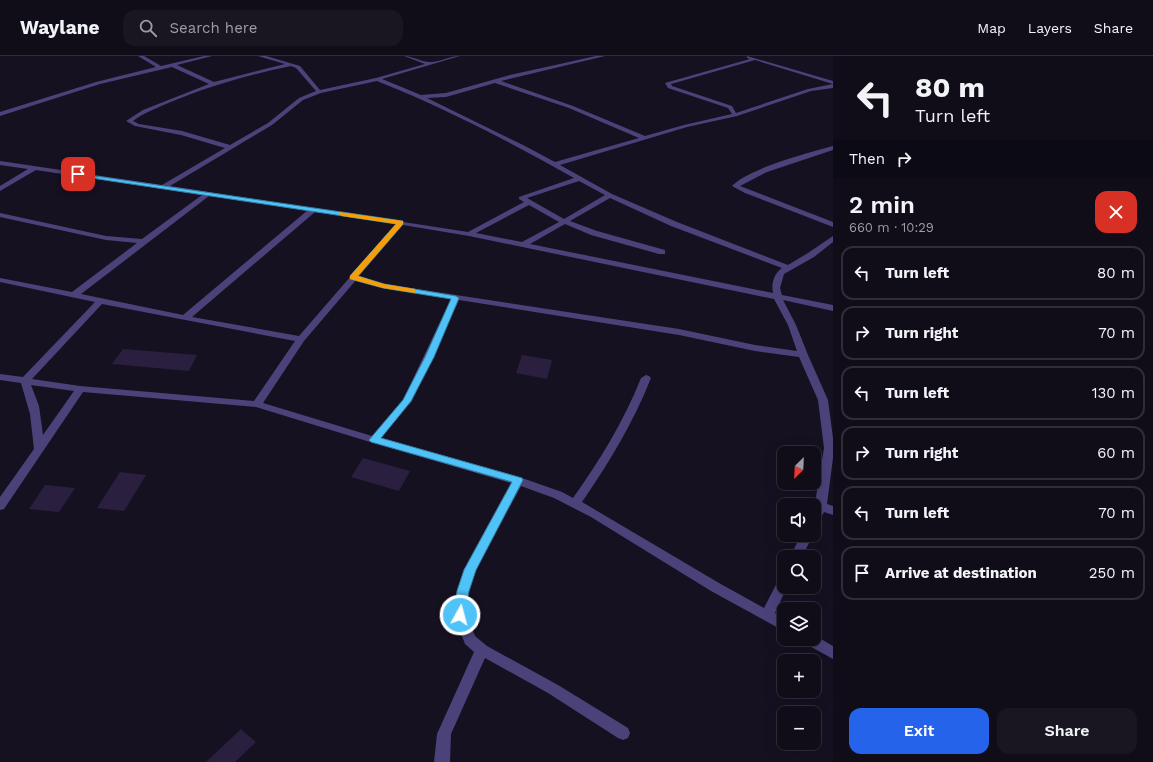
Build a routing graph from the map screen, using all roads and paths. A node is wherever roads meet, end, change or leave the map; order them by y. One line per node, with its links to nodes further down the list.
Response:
1 (140, 56): 12 (street)
2 (210, 56): 11 (street)
3 (260, 56): 10 (street)
4 (406, 56): 9 (street)
5 (458, 56): 9 (street)
6 (603, 56): 14 (street)
7 (746, 56): 8 (street)
8 (755, 59): 16 (street); 20 (street)
9 (428, 63): 13 (street)
10 (291, 64): 15 (street); 17 (street)
11 (172, 65): 12 (street); 15 (street)
12 (161, 68): 19 (street)
13 (377, 79): 17 (street); 18 (street)
14 (495, 81): 18 (street); 21 (street)
15 (213, 84): 22 (street)
16 (833, 85): 20 (street)
17 (319, 92): 22 (street)
18 (418, 97): 25 (street)
19 (0, 114)
20 (735, 115): 21 (street)
21 (644, 138): 25 (street)
22 (229, 148): 28 (street)
23 (833, 148): 37 (street)
24 (0, 163): 26 (street)
25 (556, 164): 27 (street)
26 (35, 168): 28 (street); 29 (street)
27 (580, 178): 31 (street); 32 (street)
28 (163, 187): 30 (street)
29 (0, 189)
30 (207, 194): 33 (street); 40 (street)
31 (610, 195): 35 (street); 43 (street)
32 (528, 203): 35 (street); 38 (street)
33 (314, 209): 36 (street); 51 (street)
34 (0, 216): 40 (street)
35 (563, 221): 41 (street); 42 (street)
36 (401, 223): 38 (street); 44 (street)
37 (833, 225)
38 (468, 234): 41 (street)
39 (833, 238): 43 (street)
40 (145, 242): 46 (street)
41 (523, 245): 48 (street)
42 (662, 252)
43 (788, 268): 48 (street)
44 (353, 277): 47 (street); 52 (street)
45 (0, 280): 46 (street)
46 (74, 295): 49 (street)
47 (456, 298): 53 (street); 59 (street)
48 (778, 298): 50 (street); 53 (street)
49 (101, 300): 51 (street); 56 (street)
50 (833, 308)
51 (185, 318): 52 (street)
52 (301, 339): 58 (street)
53 (803, 355): 64 (street)
54 (0, 378): 56 (street)
55 (646, 378): 62 (street)
56 (25, 381): 57 (street); 60 (street)
57 (80, 389): 58 (street); 60 (street)
58 (258, 404): 59 (street)
59 (374, 440): 61 (street)
60 (39, 449): 63 (street)
61 (518, 480): 62 (street); 70 (street)
62 (575, 504): 67 (street)
63 (0, 506)
64 (821, 506): 65 (street)
65 (833, 511)
66 (778, 594): 67 (street)
67 (767, 616): 68 (street)
68 (777, 621)
69 (821, 646): 71 (street)
70 (482, 650): 72 (street); 73 (street)
71 (833, 653)
72 (623, 733)
73 (442, 762)

